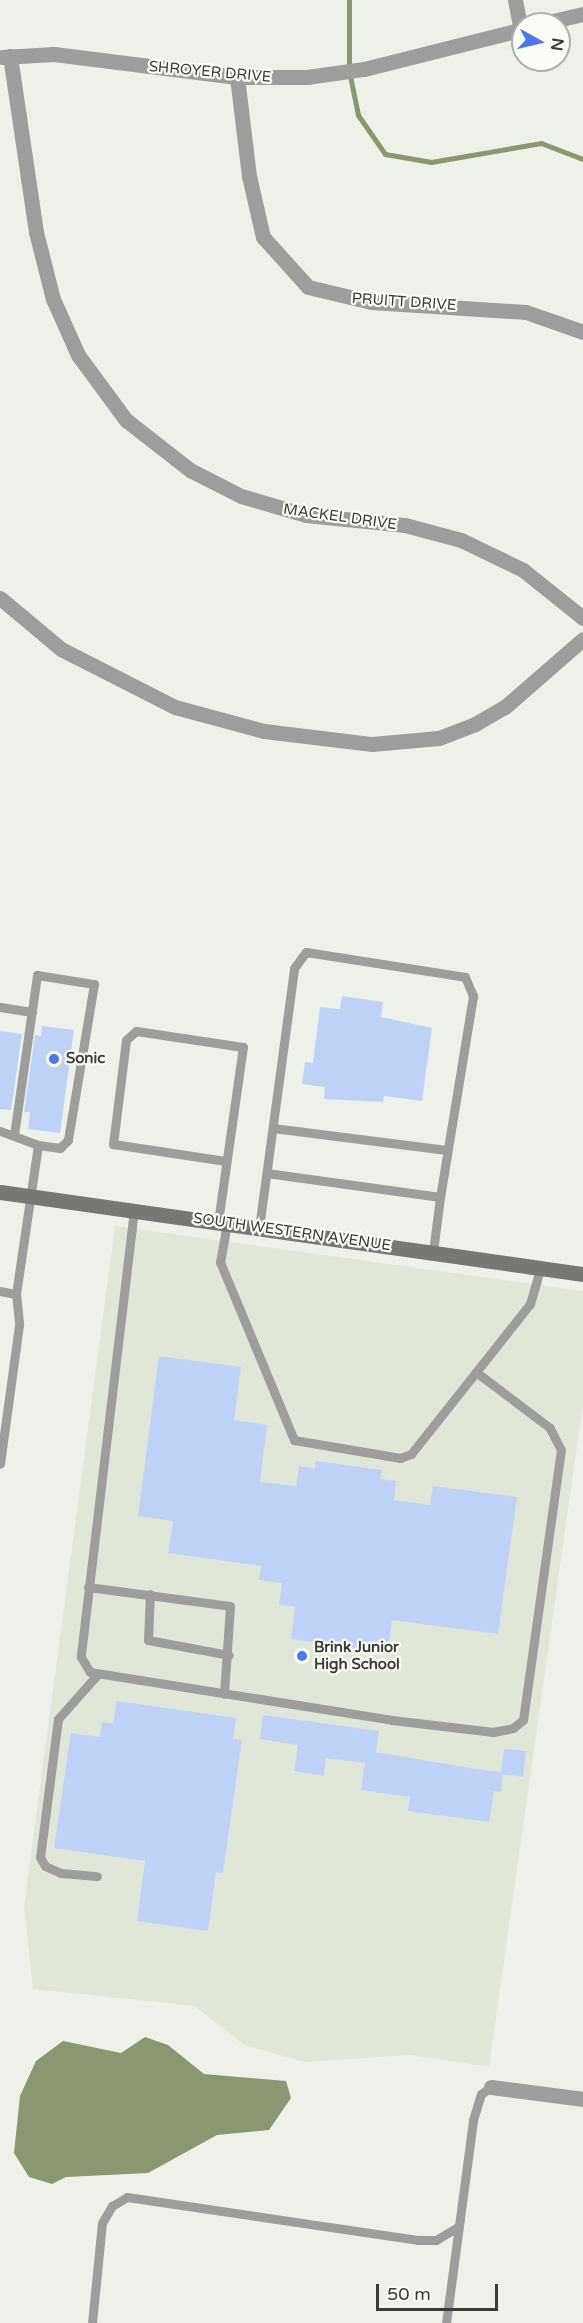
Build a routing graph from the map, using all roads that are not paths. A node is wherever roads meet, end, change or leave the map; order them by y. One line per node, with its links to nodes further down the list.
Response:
1 (511, 32): 3 (street, SHROYER DRIVE)
2 (5, 57): 3 (street, SHROYER DRIVE); 6 (street, MACKEL DRIVE)
3 (237, 77): 4 (street, PRUITT DRIVE)
4 (583, 332)
5 (0, 598): 7 (street)
6 (583, 618)
7 (583, 639)
8 (0, 1007): 9 (lane)
9 (32, 1012): 12 (lane); 13 (lane)
10 (273, 1128): 14 (lane); 14 (lane); 16 (lane)
11 (0, 1131): 12 (lane)
12 (14, 1135): 13 (lane)
13 (38, 1145): 18 (lane)
14 (447, 1150): 19 (lane)
15 (226, 1161): 15 (lane); 21 (lane)
16 (267, 1173): 19 (lane); 22 (lane)
17 (0, 1192): 18 (main road, SOUTH WESTERN AVENUE)
18 (28, 1196): 20 (main road, SOUTH WESTERN AVENUE); 27 (lane)
19 (440, 1197): 23 (lane)
20 (134, 1210): 21 (main road, SOUTH WESTERN AVENUE); 30 (lane)
21 (222, 1222): 22 (main road, SOUTH WESTERN AVENUE); 28 (lane)
22 (259, 1228): 23 (main road, SOUTH WESTERN AVENUE)
23 (432, 1252): 24 (main road, SOUTH WESTERN AVENUE)
24 (540, 1268): 25 (main road, SOUTH WESTERN AVENUE); 28 (lane)
25 (583, 1274)
26 (0, 1291): 27 (lane)
27 (16, 1294): 29 (lane)
28 (476, 1372): 34 (lane)
29 (0, 1464)
30 (88, 1587): 31 (lane); 33 (lane)
31 (150, 1594): 32 (lane); 32 (lane)
32 (229, 1655): 34 (lane)
33 (97, 1675): 34 (lane); 35 (lane)
34 (224, 1694)
35 (97, 1876)
36 (490, 2086): 37 (street); 38 (lane)
37 (583, 2098)
38 (459, 2226): 39 (lane); 40 (lane)
39 (92, 2323)
40 (446, 2323)

